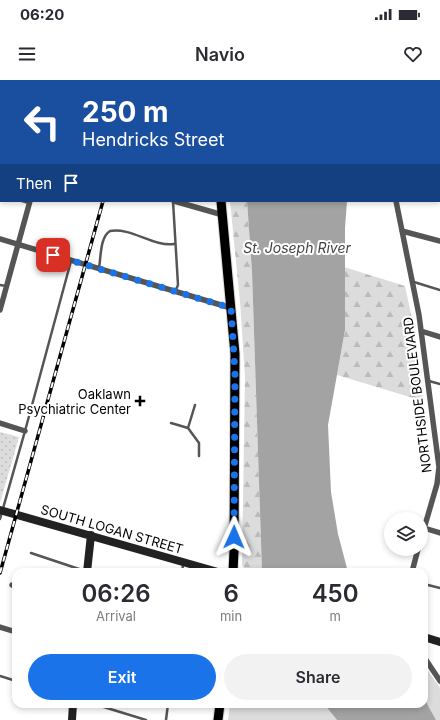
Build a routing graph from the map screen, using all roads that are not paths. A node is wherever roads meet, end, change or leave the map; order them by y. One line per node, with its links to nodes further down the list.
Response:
1 (30, 202): 11 (street)
2 (173, 202): 10 (lane)
3 (177, 202): 6 (street)
4 (221, 202): 6 (main road)
5 (396, 202): 7 (street, NORTHSIDE BOULEVARD)
6 (223, 215): 19 (main road)
7 (402, 231): 9 (street); 14 (street, NORTHSIDE BOULEVARD)
8 (0, 239): 11 (street)
9 (440, 242)
10 (174, 244): 13 (lane); 18 (lane)
11 (18, 245): 12 (street); 16 (street)
12 (71, 261): 13 (street); 29 (lane)
13 (98, 269): 18 (street)
14 (412, 281): 17 (lane); 21 (street, NORTHSIDE BOULEVARD)
15 (0, 285): 16 (lane)
16 (7, 286): 20 (street)
17 (440, 290)
18 (175, 292): 19 (street)
19 (231, 308): 46 (main road)
20 (0, 310)
21 (421, 331): 22 (street); 23 (street, NORTHSIDE BOULEVARD)
22 (440, 337)
23 (428, 380): 24 (lane); 30 (street, NORTHSIDE BOULEVARD)
24 (440, 384)
25 (195, 405): 28 (lane)
26 (0, 423): 29 (street)
27 (171, 423): 28 (lane)
28 (188, 428): 31 (lane)
29 (25, 431): 33 (lane)
30 (437, 431): 32 (street, NORTHSIDE BOULEVARD)
31 (199, 456)
32 (439, 479): 34 (street, NORTHSIDE BOULEVARD)
33 (1, 510): 35 (lane); 38 (street, SOUTH LOGAN STREET)
34 (428, 515)
35 (0, 519)
36 (428, 529): 37 (street)
37 (440, 533)
38 (91, 535): 41 (street, SOUTH LOGAN STREET); 43 (street)
39 (31, 553): 42 (lane)
40 (416, 556): 47 (street)
41 (183, 562): 44 (lane); 45 (street, SOUTH LOGAN STREET)
42 (75, 568)
43 (87, 568)
44 (182, 568)
45 (204, 568)
46 (233, 568)
47 (413, 568)
48 (428, 585): 49 (lane)
49 (440, 588)
50 (0, 627): 51 (street)
51 (12, 631)
52 (428, 638): 53 (street)
53 (440, 642)
54 (428, 663): 57 (street)
55 (0, 676): 56 (lane)
56 (12, 680)
57 (440, 681)
58 (73, 708): 62 (street)
59 (107, 708): 63 (lane)
60 (168, 708): 64 (lane)
61 (220, 708): 65 (main road)
62 (72, 720)
63 (146, 720)
64 (166, 720)
65 (218, 720)

